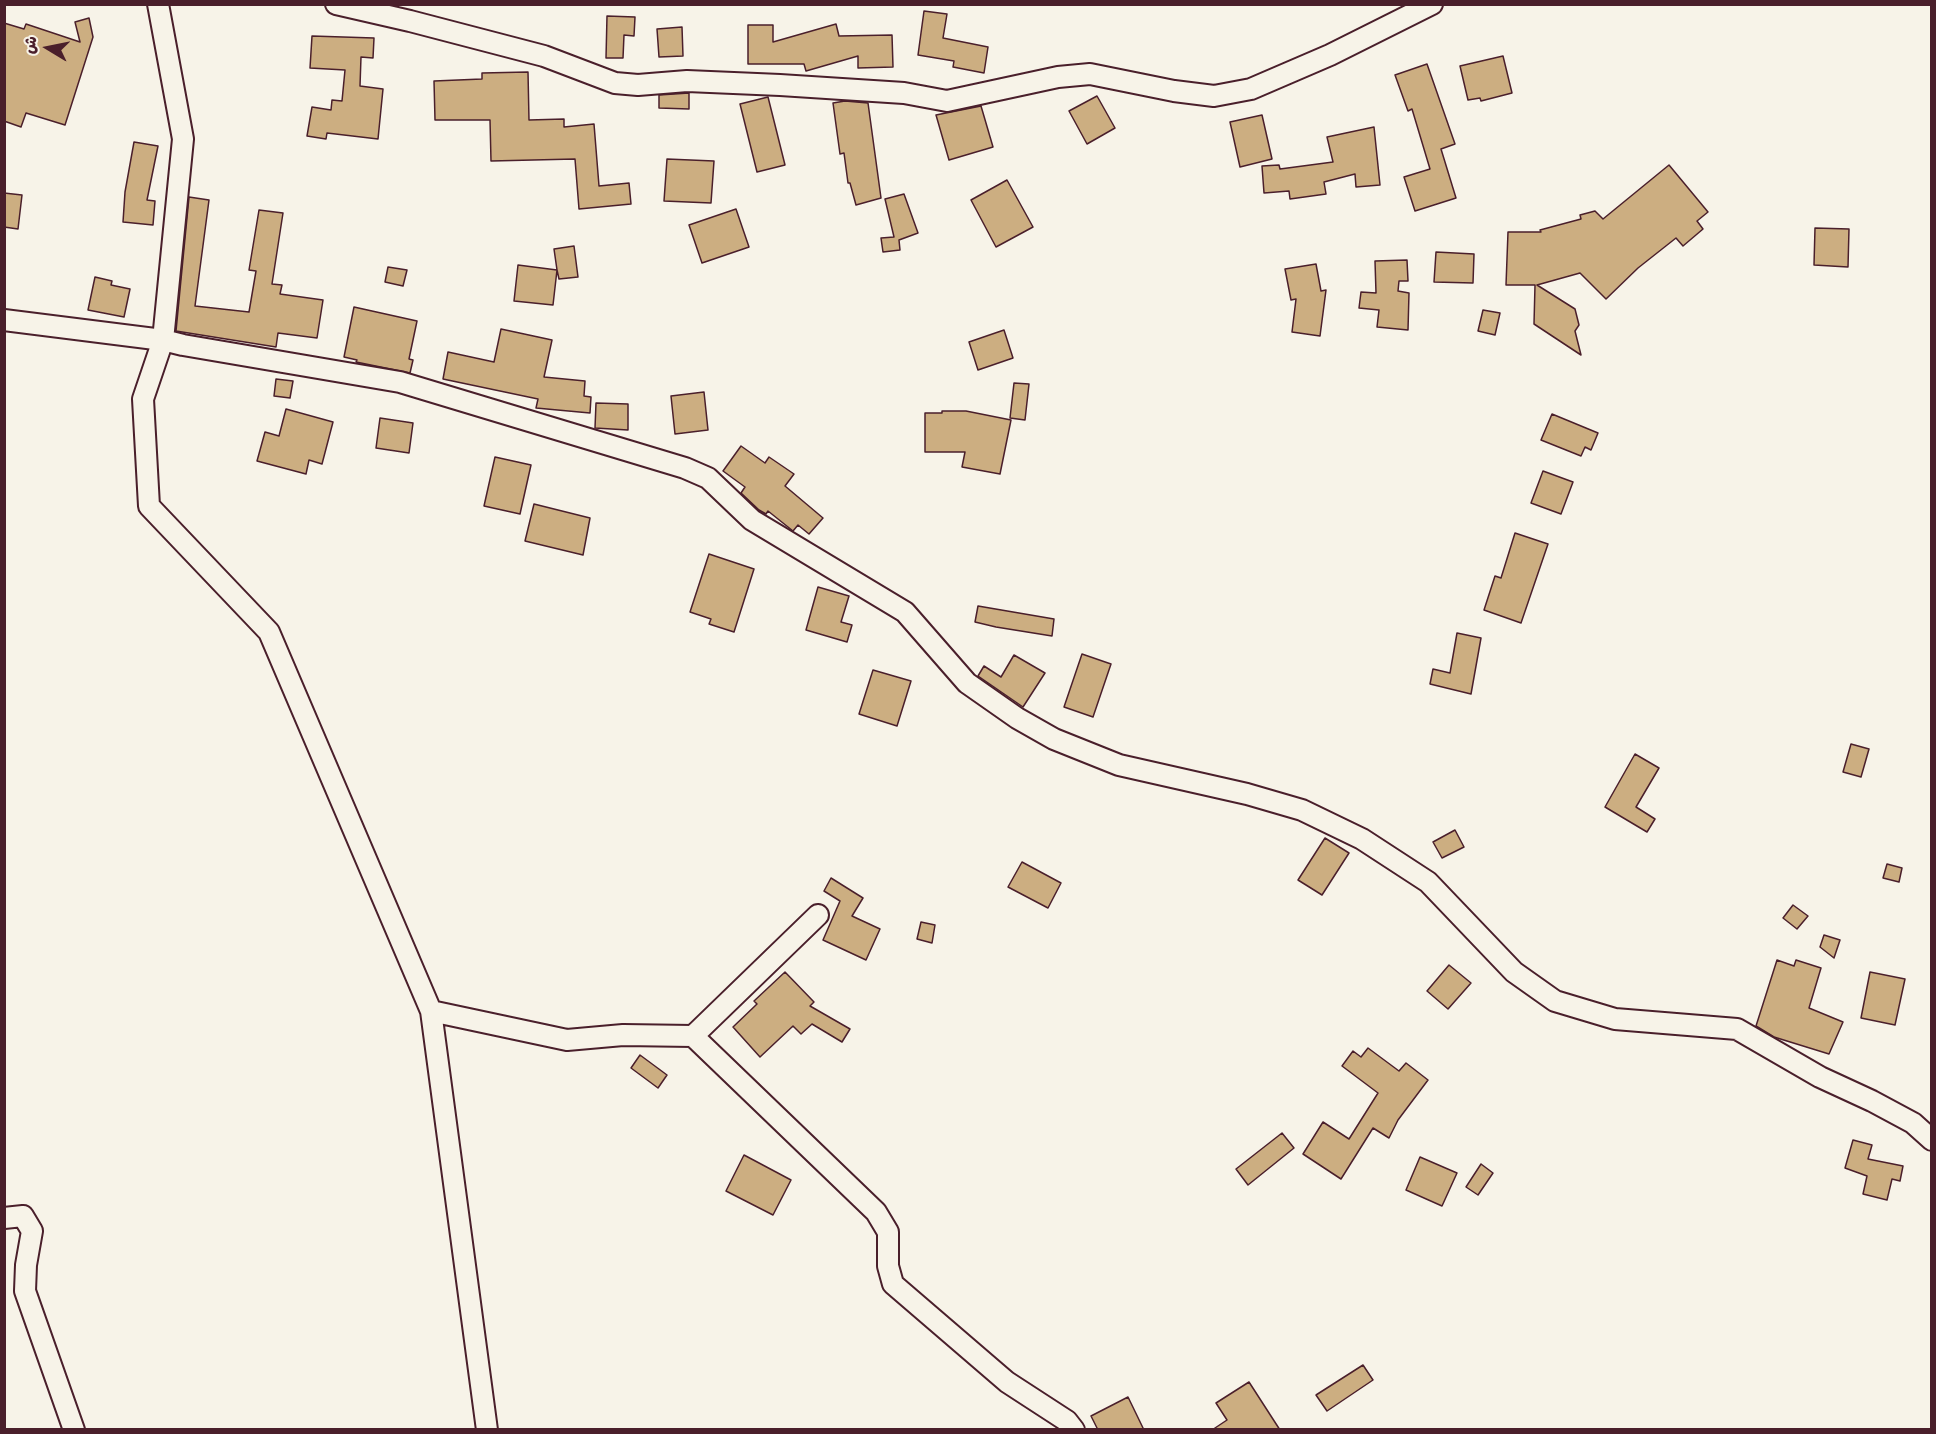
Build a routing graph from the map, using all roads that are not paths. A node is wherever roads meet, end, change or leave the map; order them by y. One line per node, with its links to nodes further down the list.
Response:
1 (158, 4): 5 (street)
2 (336, 4): 3 (street)
3 (1432, 4)
4 (4, 320): 5 (street)
5 (163, 340): 7 (street); 9 (street)
6 (818, 915): 8 (street)
7 (430, 1011): 8 (street); 12 (street)
8 (693, 1036): 13 (street)
9 (1932, 1140)
10 (4, 1218): 11 (street)
11 (74, 1430)
12 (487, 1430)
13 (1074, 1430)

